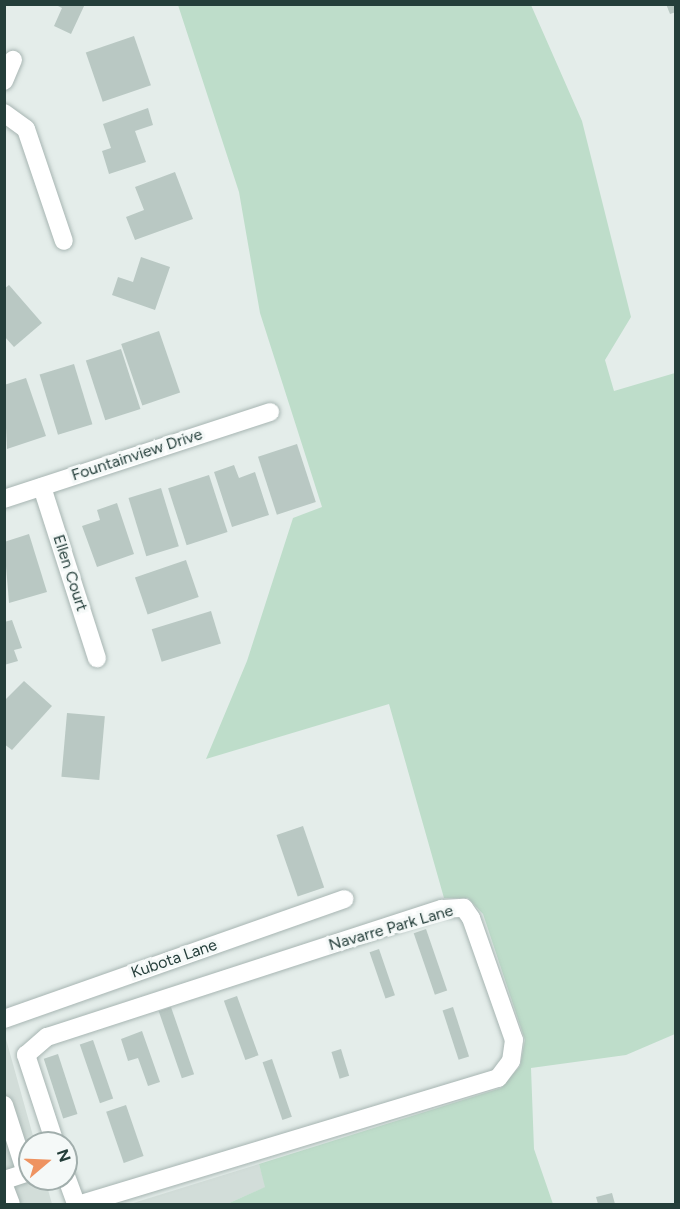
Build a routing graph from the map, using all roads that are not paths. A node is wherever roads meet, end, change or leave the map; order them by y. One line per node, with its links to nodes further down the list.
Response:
1 (13, 60): 2 (street)
2 (4, 81)
3 (4, 113): 4 (street)
4 (64, 241)
5 (270, 412): 6 (street, Fountainview Drive)
6 (42, 487): 7 (street, Fountainview Drive); 8 (street, Ellen Court)
7 (4, 499)
8 (97, 658)
9 (344, 899): 10 (street, Kubota Lane)
10 (4, 1019)
11 (4, 1105): 13 (street)
12 (51, 1131): 16 (street, Navarre Park Lane)
13 (4, 1180)
14 (4, 1186): 15 (street)
15 (11, 1204)
16 (81, 1204)

